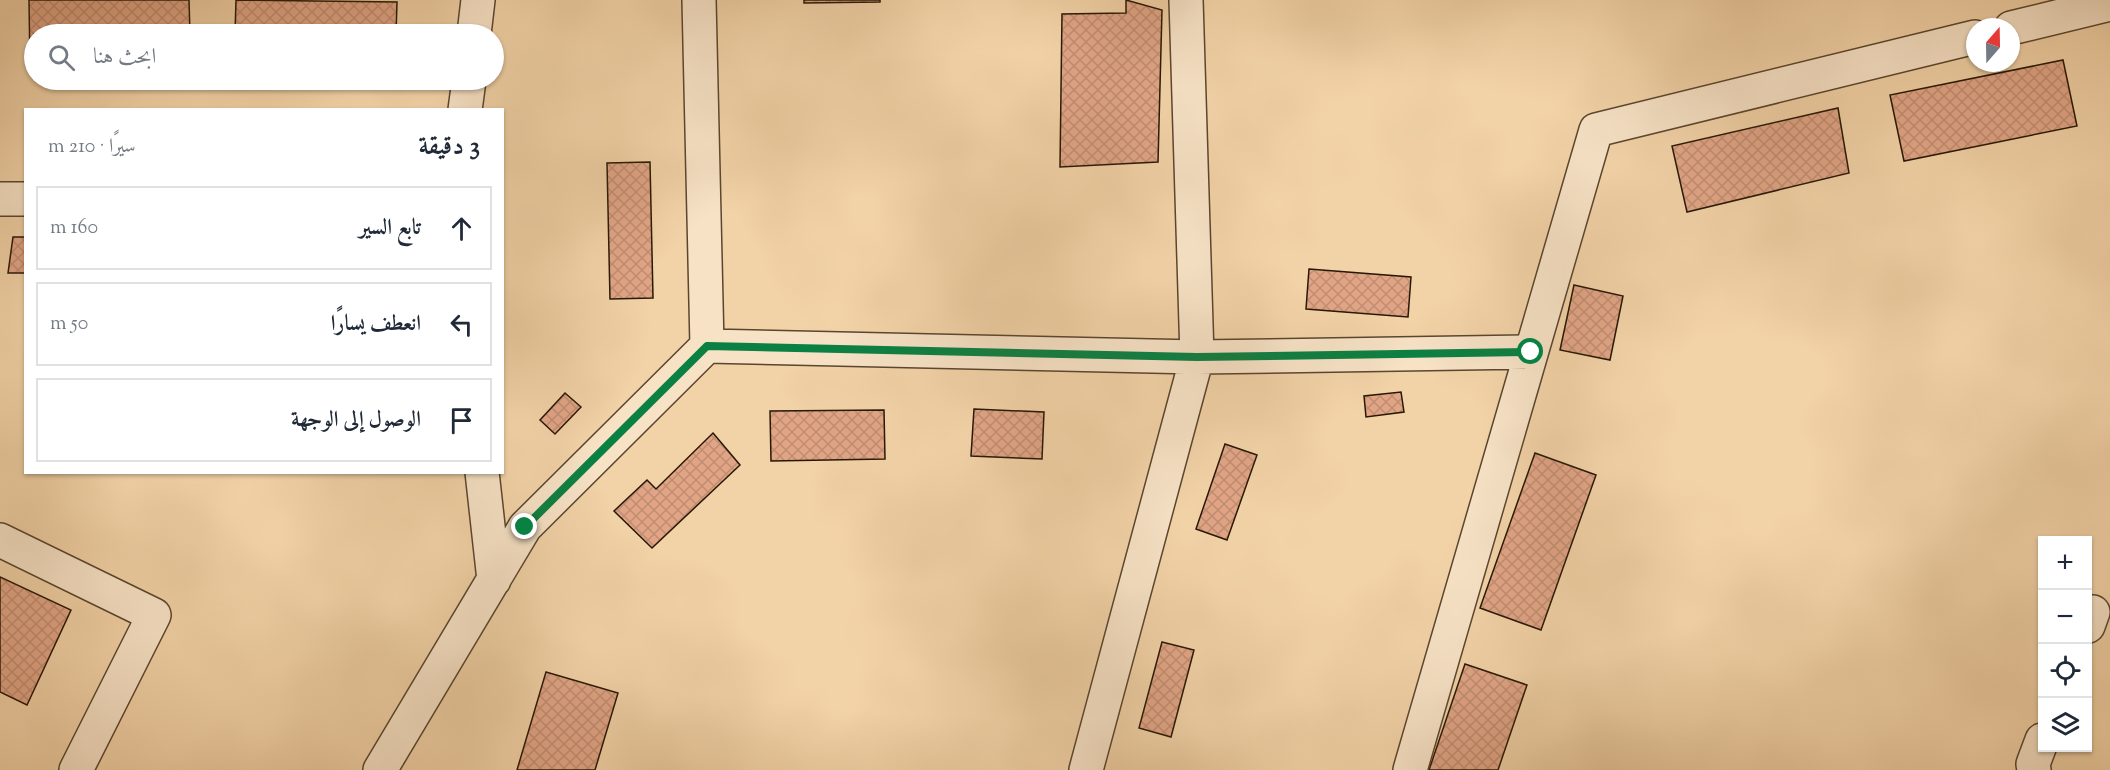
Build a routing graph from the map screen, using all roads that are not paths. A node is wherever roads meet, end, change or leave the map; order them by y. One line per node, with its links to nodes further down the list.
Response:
1 (478, 0): 5 (street)
2 (699, 0): 12 (street)
3 (1186, 0): 14 (street)
4 (2110, 4): 6 (street)
5 (475, 24)
6 (2020, 26)
7 (1966, 39): 13 (street)
8 (468, 90): 9 (street)
9 (465, 108)
10 (0, 199): 11 (street)
11 (24, 199)
12 (707, 346): 14 (street); 17 (street)
13 (1531, 352): 14 (street); 22 (street)
14 (1197, 357): 21 (street)
15 (482, 474): 17 (street)
16 (0, 540): 19 (street)
17 (494, 580): 20 (street)
18 (2038, 752): 23 (street)
19 (76, 770)
20 (380, 770)
21 (1086, 770)
22 (1410, 770)
23 (2034, 770)

